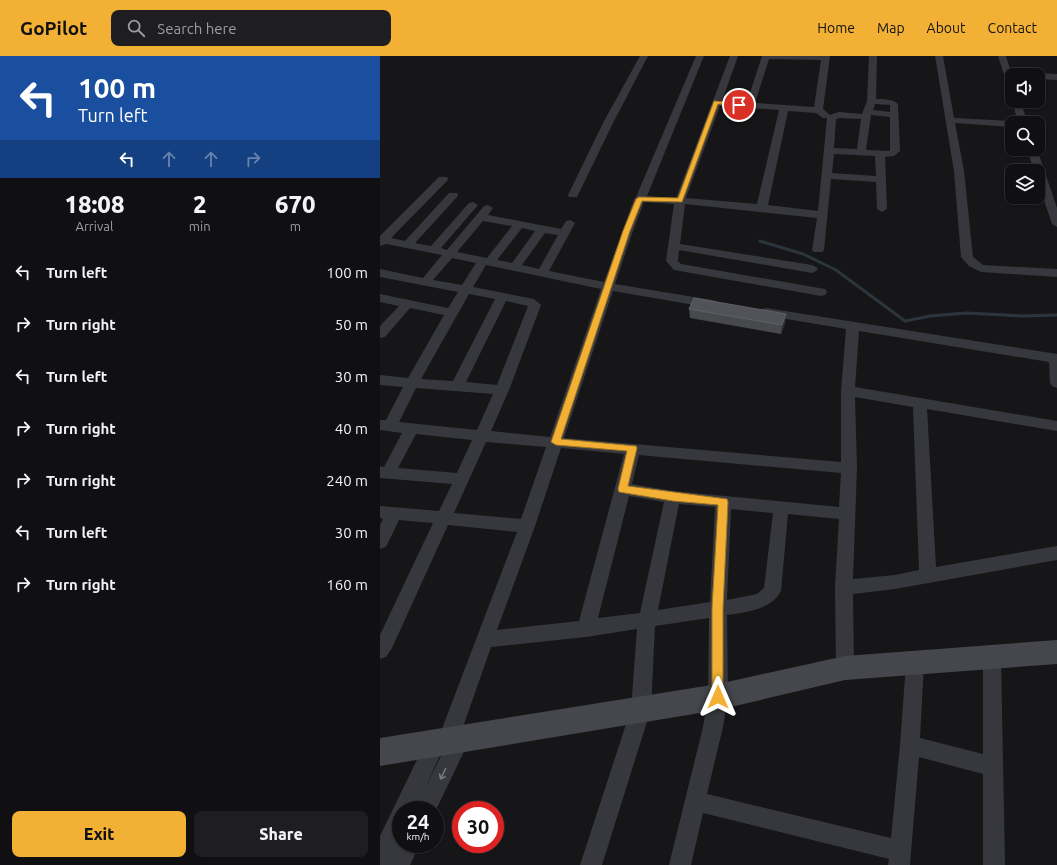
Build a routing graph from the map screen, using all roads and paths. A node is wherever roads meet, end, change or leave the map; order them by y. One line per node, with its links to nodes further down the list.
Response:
1 (644, 56): 30 (street)
2 (700, 56): 31 (street)
3 (734, 56): 13 (street)
4 (766, 56): 8 (street); 14 (street)
5 (873, 56): 12 (street)
6 (939, 56): 20 (street)
7 (1002, 56): 9 (street)
8 (826, 57): 16 (street)
9 (1006, 68)
10 (1045, 76): 11 (street)
11 (1057, 77)
12 (871, 101): 17 (street); 18 (street)
13 (716, 103): 14 (street); 32 (street)
14 (750, 106): 15 (street)
15 (784, 108): 16 (street); 34 (street)
16 (818, 110): 19 (street)
17 (866, 115): 18 (street); 19 (street); 23 (street)
18 (894, 115): 24 (street)
19 (832, 118): 22 (street)
20 (950, 120): 21 (street); 53 (street)
21 (1005, 124)
22 (829, 151): 23 (street); 26 (street)
23 (861, 152): 24 (street)
24 (880, 153): 28 (street)
25 (1034, 156): 39 (street)
26 (826, 176): 28 (street); 37 (street)
27 (443, 179): 42 (street)
28 (881, 179): 36 (street)
29 (453, 195): 43 (street)
30 (573, 195)
31 (639, 199): 32 (street); 55 (street)
32 (680, 200): 34 (street); 44 (street)
33 (473, 205): 45 (street)
34 (762, 207): 37 (street)
35 (488, 208): 38 (street)
36 (882, 209)
37 (823, 215): 46 (street)
38 (480, 217): 40 (street); 47 (street)
39 (1057, 224)
40 (518, 225): 41 (street); 48 (street)
41 (542, 229): 49 (street); 52 (street)
42 (381, 240): 43 (street)
43 (407, 245): 45 (street)
44 (674, 246): 50 (street); 57 (street)
45 (434, 250): 47 (street)
46 (818, 250)
47 (451, 254): 48 (street); 54 (street)
48 (486, 261): 49 (street); 56 (street)
49 (514, 267): 52 (street)
50 (812, 269)
51 (380, 272): 54 (street)
52 (542, 273): 55 (street)
53 (1057, 273)
54 (426, 281): 56 (street)
55 (609, 287): 61 (street); 78 (street)
56 (466, 289): 58 (street); 63 (street)
57 (821, 292)
58 (502, 297): 70 (street); 71 (street)
59 (380, 298): 60 (street)
60 (408, 303): 63 (street); 65 (street)
61 (723, 306)
62 (753, 310): 64 (street)
63 (451, 313): 69 (street)
64 (853, 325): 66 (street); 72 (street)
65 (380, 334)
66 (1056, 359): 68 (street)
67 (380, 380): 69 (street)
68 (1057, 383)
69 (411, 384): 70 (street); 74 (street)
70 (457, 387): 71 (street)
71 (502, 390): 77 (street)
72 (848, 391): 73 (street); 80 (street)
73 (920, 403): 75 (street); 93 (street)
74 (385, 425): 76 (street)
75 (1057, 426)
76 (412, 428): 77 (street); 81 (street)
77 (482, 436): 78 (street); 82 (street)
78 (556, 442): 79 (street); 90 (street)
79 (633, 448): 80 (street); 83 (street)
80 (849, 468): 88 (street)
81 (384, 472): 82 (street)
82 (462, 479): 89 (street)
83 (623, 489): 84 (street); 97 (street)
84 (673, 497): 85 (street); 96 (street)
85 (723, 502): 86 (street); 95 (street)
86 (782, 508): 88 (street); 95 (street)
87 (387, 512): 89 (street); 91 (street)
88 (848, 514): 94 (street)
89 (445, 518): 90 (street); 99 (street)
90 (527, 526): 98 (street)
91 (380, 542)
92 (1057, 553): 93 (street)
93 (928, 576): 94 (street)
94 (844, 587): 103 (street)
95 (718, 608): 96 (street); 104 (street)
96 (647, 619): 97 (street); 105 (street)
97 (586, 629): 98 (street)
98 (485, 640): 106 (street)
99 (380, 651)
100 (1057, 652): 101 (street)
101 (992, 658): 102 (street); 109 (street)
102 (915, 664): 103 (street); 107 (street)
103 (845, 668): 104 (street)
104 (718, 697): 105 (street); 112 (street)
105 (641, 709): 106 (street); 118 (street)
106 (448, 740): 108 (street); 110 (street); 111 (street, one-way to 111)
107 (910, 745): 109 (street); 115 (street)
108 (380, 752)
109 (993, 766): 120 (street)
110 (410, 801)
111 (428, 801)
112 (695, 801): 115 (street); 119 (street)
113 (392, 835): 116 (street)
114 (405, 853): 117 (street)
115 (899, 858)
116 (380, 860)
117 (399, 865)
118 (591, 865)
119 (680, 865)
120 (994, 865)

